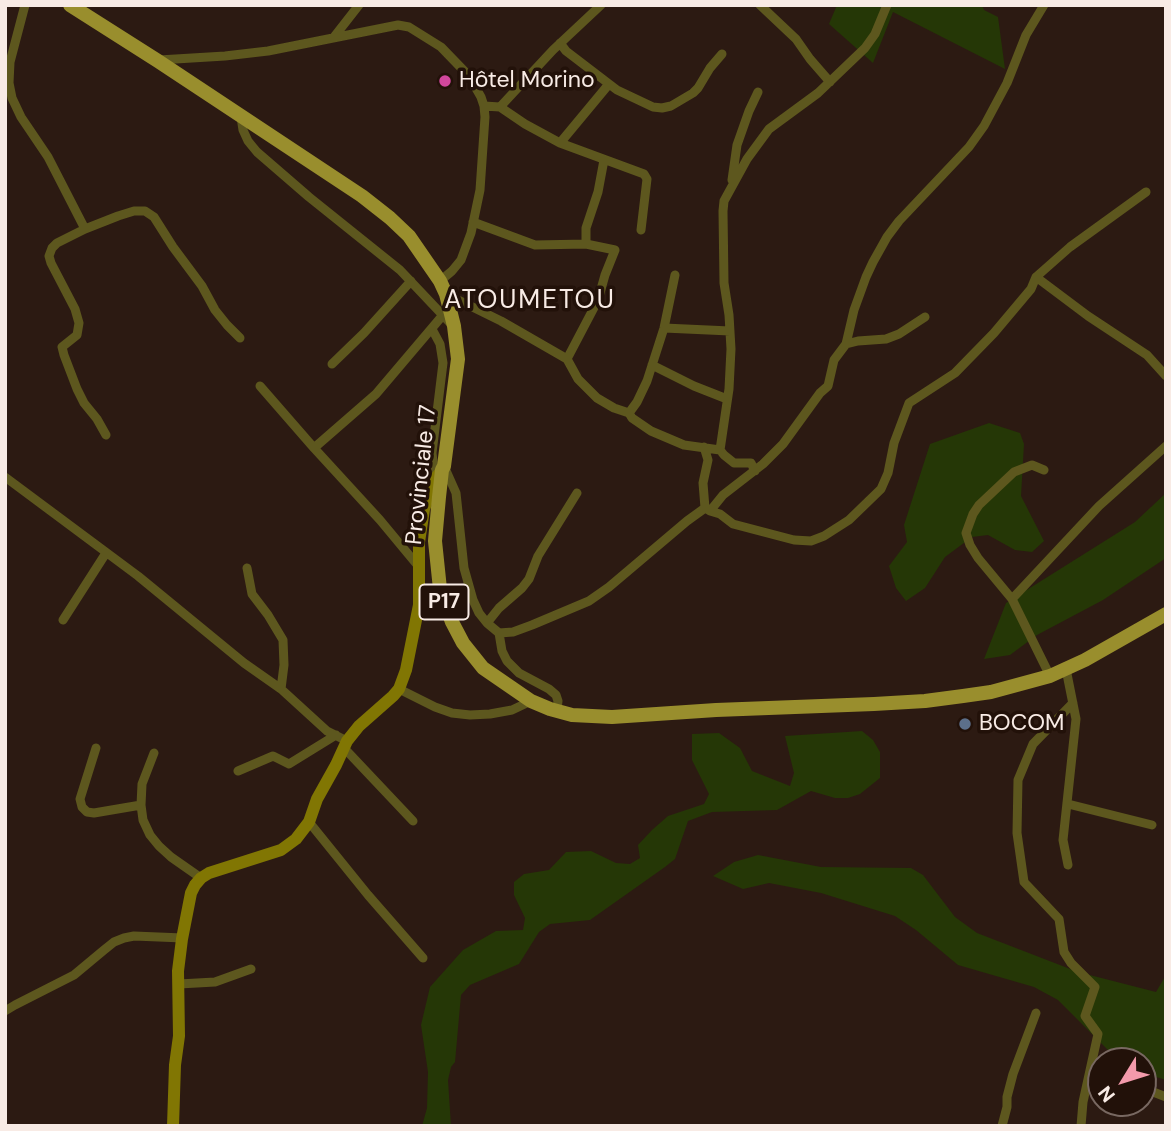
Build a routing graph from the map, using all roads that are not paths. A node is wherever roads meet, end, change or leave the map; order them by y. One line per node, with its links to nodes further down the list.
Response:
1 (25, 5): 23 (street)
2 (70, 5): 11 (main road, Provinciale 17 / P17)
3 (359, 5): 8 (street)
4 (601, 5): 9 (street)
5 (760, 5): 12 (street)
6 (887, 5): 12 (street)
7 (1044, 5): 36 (street)
8 (334, 37): 11 (street); 15 (street)
9 (560, 43): 13 (street); 16 (street)
10 (722, 54): 13 (street)
11 (158, 61): 17 (main road, Provinciale 17 / P17)
12 (830, 82): 20 (street)
13 (609, 84): 18 (street)
14 (758, 92): 20 (street)
15 (484, 106): 16 (street); 22 (street)
16 (500, 107): 18 (street)
17 (241, 117): 28 (street); 29 (main road, Provinciale 17 / P17)
18 (560, 143): 19 (street)
19 (604, 160): 24 (street); 25 (street)
20 (732, 185): 34 (street)
21 (1146, 192): 27 (street)
22 (473, 222): 25 (street); 29 (street)
23 (85, 229): 35 (street); 44 (street)
24 (641, 230)
25 (586, 244): 37 (street)
26 (675, 275): 32 (street)
27 (1036, 277): 40 (street); 54 (street)
28 (411, 281): 31 (street); 38 (street)
29 (443, 287): 31 (main road, Provinciale 17 / P17); 37 (street)
30 (925, 317): 36 (street)
31 (448, 321): 33 (street); 50 (main road, Provinciale 17 / P17)
32 (664, 328): 34 (street); 39 (street)
33 (432, 329): 47 (street); 50 (street)
34 (730, 331): 42 (street)
35 (240, 338)
36 (846, 344): 51 (street)
37 (567, 359): 43 (street)
38 (332, 364)
39 (652, 365): 42 (street); 43 (street)
40 (1166, 376)
41 (260, 386): 47 (street)
42 (727, 399): 48 (street)
43 (629, 412): 46 (street)
44 (106, 435)
45 (1166, 446): 58 (street)
46 (704, 447): 48 (street); 54 (street)
47 (314, 448): 56 (street)
48 (720, 450): 51 (street)
49 (1044, 470): 58 (street)
50 (440, 471): 56 (street); 61 (street); 67 (main road, Provinciale 17 / P17)
51 (755, 471): 54 (street)
52 (5, 477): 55 (street)
53 (577, 493): 61 (street)
54 (708, 510): 62 (street)
55 (106, 553): 60 (street); 65 (street)
56 (419, 567): 66 (street)
57 (247, 568): 65 (street)
58 (1012, 599): 64 (street)
59 (1166, 614): 63 (main road, Provinciale 17 / P17)
60 (63, 620)
61 (487, 623): 62 (street)
62 (499, 633): 69 (street)
63 (1066, 668): 64 (main road, Provinciale 17 / P17); 68 (street)
64 (1050, 676): 69 (main road, Provinciale 17 / P17)
65 (281, 689): 70 (street)
66 (399, 689): 67 (street); 70 (street)
67 (531, 701): 69 (main road, Provinciale 17 / P17)
68 (1073, 703): 74 (street); 87 (street)
69 (557, 710)
70 (343, 741): 73 (street); 76 (street); 77 (street)
71 (96, 748): 75 (street)
72 (154, 753): 75 (street)
73 (238, 771)
74 (1068, 804): 78 (street); 79 (street)
75 (141, 805): 80 (street)
76 (413, 821)
77 (309, 822): 80 (street); 82 (street)
78 (1152, 825)
79 (1069, 865)
80 (201, 878): 81 (street)
81 (183, 937): 84 (street); 85 (street)
82 (423, 958)
83 (251, 969): 84 (street)
84 (179, 984): 89 (street)
85 (5, 1011)
86 (1036, 1013): 90 (street)
87 (1095, 1047)
88 (1087, 1084): 91 (street)
89 (173, 1126)
90 (1002, 1126)
91 (1080, 1126)

